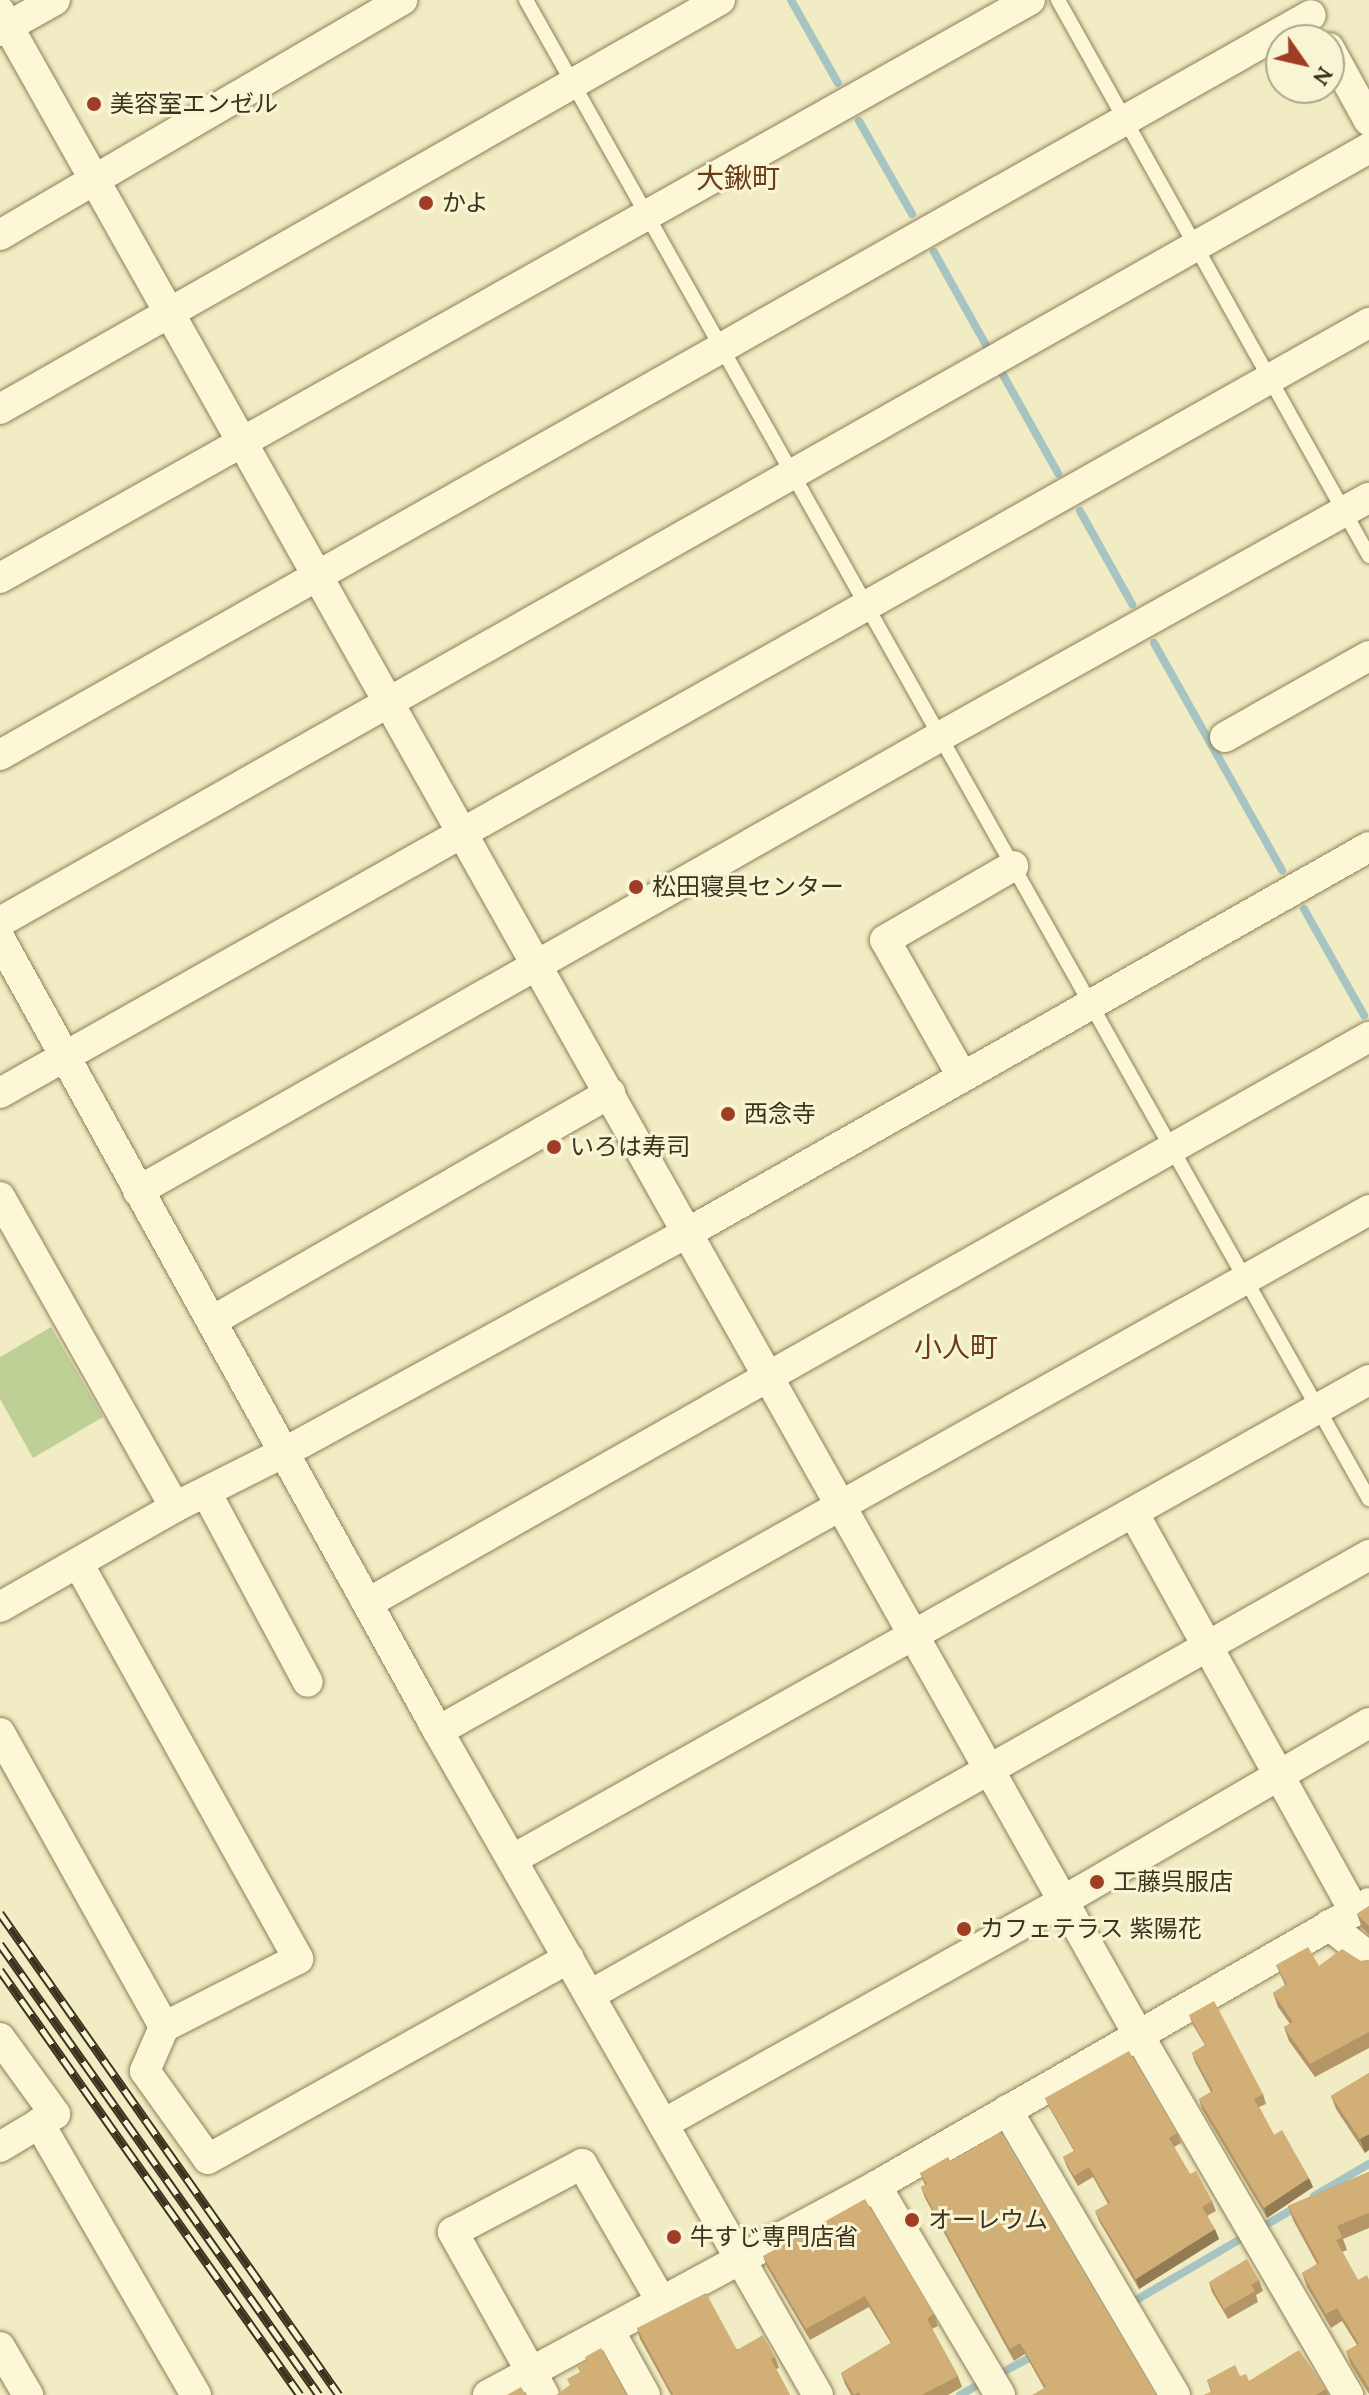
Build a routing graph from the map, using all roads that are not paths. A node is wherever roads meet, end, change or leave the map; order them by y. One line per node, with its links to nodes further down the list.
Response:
1 (55, 0): 8 (street)
2 (402, 0): 14 (street)
3 (526, 0): 10 (lane)
4 (720, 0): 10 (street)
5 (1030, 0): 15 (street)
6 (1058, 0): 11 (lane)
7 (1313, 18): 11 (street)
8 (3, 23): 14 (street)
9 (1345, 77): 12 (street)
10 (573, 82): 15 (lane); 18 (street)
11 (1125, 119): 17 (lane); 20 (street)
12 (1369, 121)
13 (1369, 148): 17 (street)
14 (94, 182): 16 (street); 18 (street)
15 (649, 214): 20 (lane); 23 (street)
16 (0, 235)
17 (1196, 246): 21 (lane); 24 (street)
18 (170, 312): 22 (street); 23 (street)
19 (1369, 323): 21 (street)
20 (722, 346): 24 (lane); 27 (street)
21 (1270, 379): 25 (lane); 29 (street)
22 (0, 409)
23 (240, 441): 27 (street); 28 (street)
24 (792, 475): 29 (lane); 31 (street)
25 (1357, 505): 26 (lane); 32 (street)
26 (1369, 556)
27 (316, 574): 31 (street); 34 (street)
28 (0, 578)
29 (868, 605): 32 (lane); 35 (street)
30 (1369, 656): 33 (street)
31 (388, 704): 35 (street); 38 (street)
32 (939, 737): 37 (lane); 40 (street)
33 (1225, 737)
34 (0, 755)
35 (463, 833): 40 (street); 43 (street)
36 (1369, 847): 41 (street)
37 (1013, 866): 41 (lane); 44 (street)
38 (0, 922)
39 (0, 939): 43 (street)
40 (537, 965): 46 (street); 48 (street)
41 (1090, 1004): 44 (street); 47 (lane)
42 (1369, 1037): 47 (street)
43 (65, 1060): 45 (street); 48 (street)
44 (962, 1076): 51 (street)
45 (0, 1093)
46 (610, 1093): 51 (street); 53 (street)
47 (1172, 1151): 52 (lane); 54 (street)
48 (138, 1191): 53 (street)
49 (0, 1197): 60 (street)
50 (1369, 1210): 52 (street)
51 (689, 1232): 54 (street); 57 (street)
52 (1245, 1282): 56 (lane); 61 (street)
53 (212, 1321): 57 (street)
54 (770, 1378): 61 (street); 66 (street)
55 (1369, 1380): 56 (street)
56 (1319, 1408): 59 (lane); 62 (street)
57 (285, 1452): 58 (street); 66 (street)
58 (207, 1494): 60 (street); 69 (street)
59 (1369, 1499)
60 (175, 1507): 64 (street)
61 (842, 1507): 67 (street); 71 (street)
62 (1133, 1512): 67 (street); 68 (street)
63 (1369, 1555): 68 (street)
64 (78, 1563): 65 (street); 81 (street)
65 (2, 1603)
66 (368, 1603): 71 (street)
67 (914, 1635): 73 (street); 75 (street)
68 (1208, 1645): 73 (street); 74 (street)
69 (308, 1682)
70 (1369, 1723): 74 (street)
71 (438, 1731): 75 (street)
72 (0, 1733): 81 (street)
73 (989, 1769): 76 (street); 80 (street)
74 (1281, 1774): 76 (street); 77 (street)
75 (513, 1859): 79 (street)
76 (1063, 1901): 82 (street); 86 (street)
77 (1351, 1913): 78 (street); 82 (street)
78 (1369, 1957)
79 (569, 1958): 80 (street); 81 (street)
80 (590, 1995): 86 (street)
81 (164, 2027)
82 (1138, 2034): 84 (street); 101 (street)
83 (0, 2038): 85 (street)
84 (1007, 2110): 88 (street); 100 (street)
85 (39, 2123): 87 (street); 95 (street)
86 (663, 2124): 89 (street)
87 (0, 2147)
88 (876, 2186): 89 (street); 99 (street)
89 (740, 2259): 90 (street); 98 (street)
90 (661, 2301): 91 (street); 93 (street)
91 (609, 2330): 93 (street); 97 (street)
92 (0, 2347): 94 (street)
93 (537, 2384): 96 (street)
94 (28, 2395)
95 (196, 2395)
96 (488, 2395)
97 (645, 2395)
98 (818, 2395)
99 (1000, 2395)
100 (1175, 2395)
101 (1348, 2395)

